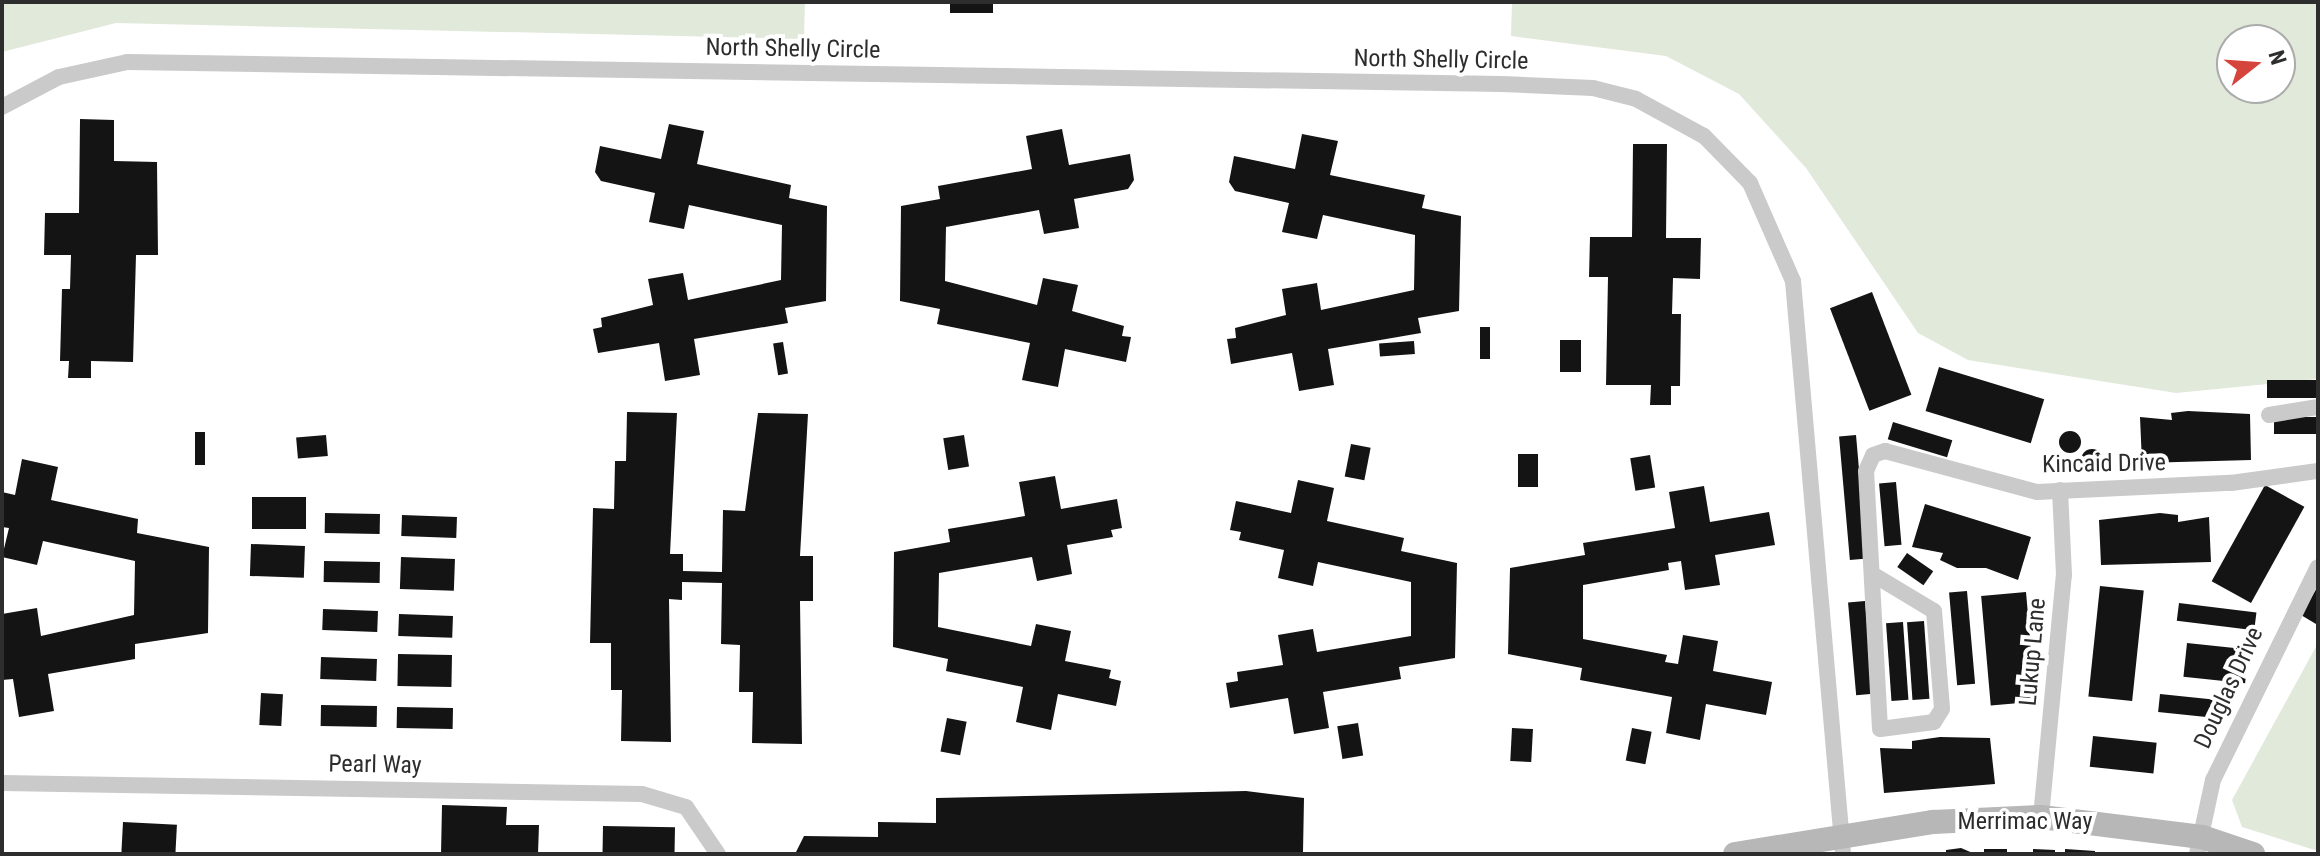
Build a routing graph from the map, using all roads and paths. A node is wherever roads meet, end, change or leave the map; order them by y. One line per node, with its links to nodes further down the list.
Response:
1 (2, 107): 10 (street, North Shelly Circle)
2 (2318, 407): 3 (street)
3 (2269, 415)
4 (2318, 471): 5 (street, Kincaid Drive)
5 (2060, 490): 7 (street, Kincaid Drive); 9 (street, Lukup Lane)
6 (2318, 567): 11 (street, Douglas Drive)
7 (1874, 575): 7 (street, Kincaid Drive)
8 (2, 783): 12 (street, Pearl Way)
9 (2041, 817): 10 (street, Merrimac Way); 11 (street, Merrimac Way)
10 (1842, 845): 13 (street, Merrimac Way)
11 (2199, 845): 14 (street, Merrimac Way)
12 (718, 854)
13 (1735, 854)
14 (2253, 854)

